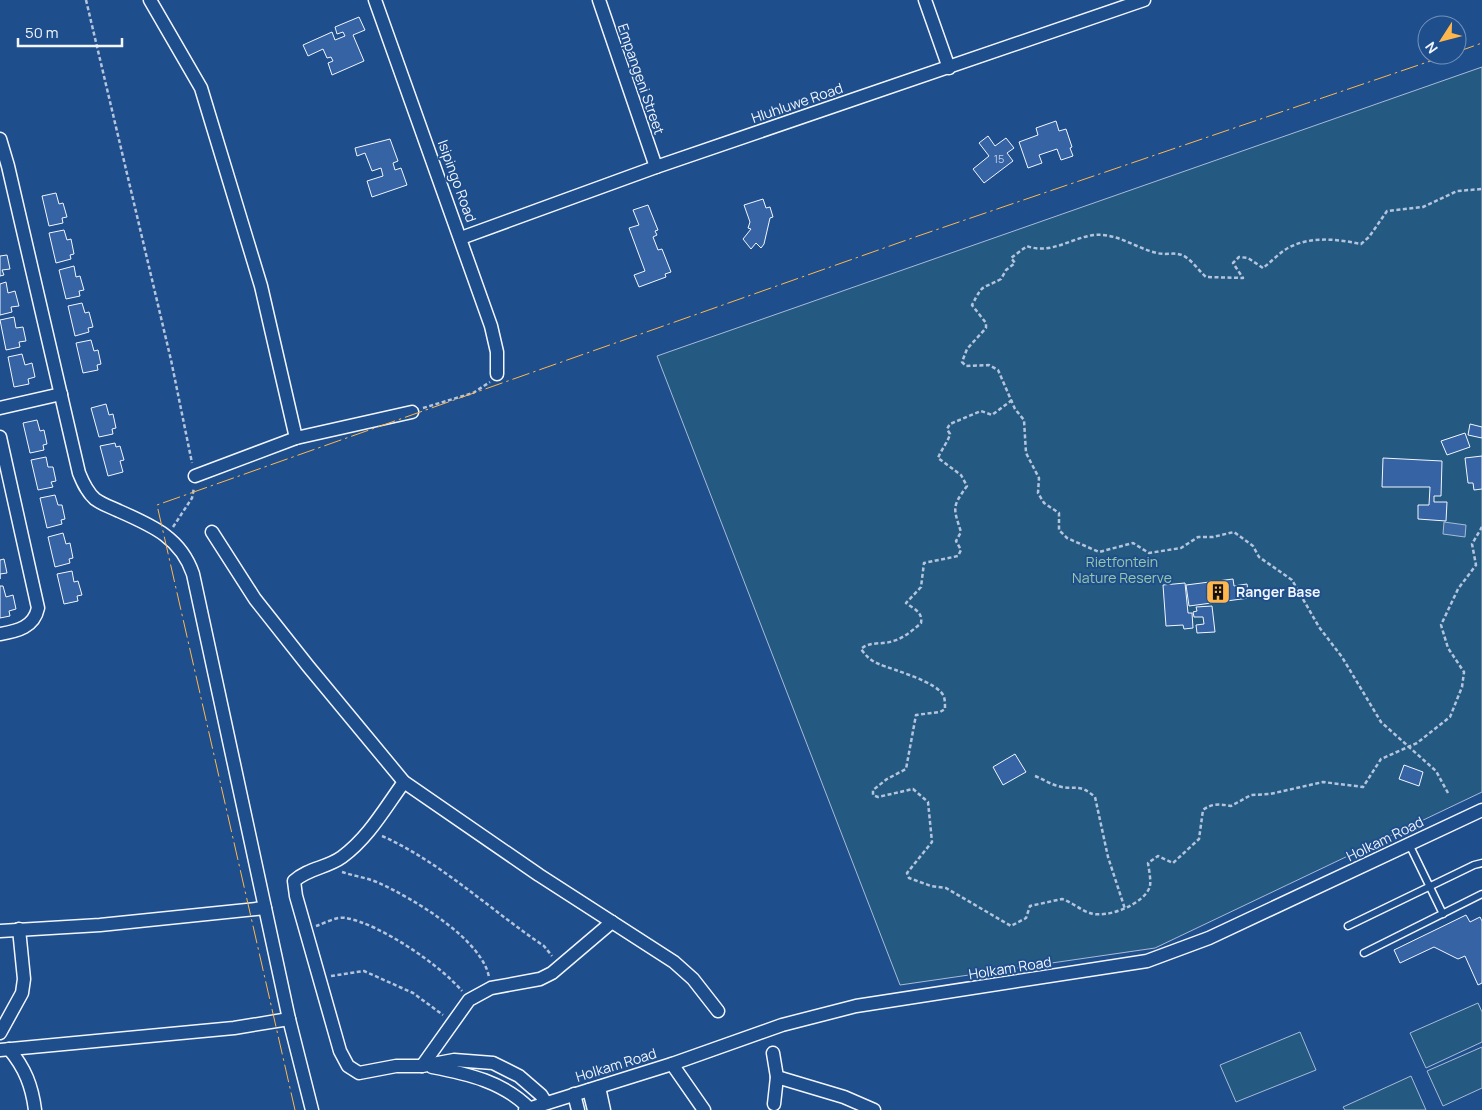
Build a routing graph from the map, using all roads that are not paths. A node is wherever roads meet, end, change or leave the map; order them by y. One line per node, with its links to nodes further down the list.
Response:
1 (150, 0): 15 (street)
2 (376, 0): 9 (street, Isipingo Road)
3 (599, 0): 8 (street, Empangeni Street)
4 (925, 0): 6 (street)
5 (1144, 0): 6 (street, Hluhluwe Road)
6 (949, 68): 8 (street, Hluhluwe Road)
7 (0, 139): 11 (street)
8 (656, 167): 9 (street, Hluhluwe Road)
9 (461, 238): 10 (street, Isipingo Road)
10 (497, 374)
11 (61, 394): 12 (street); 25 (street)
12 (0, 408)
13 (412, 412): 15 (street)
14 (0, 437): 18 (street)
15 (296, 438): 16 (street)
16 (195, 476)
17 (212, 532): 19 (street)
18 (0, 634)
19 (404, 782): 27 (street); 38 (street)
20 (1482, 810): 21 (street, Holkam Road)
21 (1408, 843): 23 (lane); 37 (street, Holkam Road)
22 (1482, 863): 23 (lane)
23 (1429, 886): 26 (lane); 28 (lane)
24 (1482, 894): 26 (lane)
25 (265, 908): 29 (street); 33 (street)
26 (1443, 914): 31 (lane)
27 (612, 922): 32 (street); 38 (street)
28 (1348, 926)
29 (19, 929): 30 (street); 34 (street)
30 (0, 931)
31 (1364, 953)
32 (718, 1011)
33 (289, 1019): 35 (street); 46 (street)
34 (0, 1032)
35 (5, 1050): 45 (street)
36 (772, 1053): 39 (street)
37 (672, 1064): 40 (street, Holkam Road); 50 (street)
38 (422, 1066): 42 (street); 44 (street)
39 (777, 1077): 43 (street); 51 (street)
40 (594, 1088): 41 (street, Holkam Road); 48 (street); 49 (street)
41 (574, 1094): 42 (street, Holkam Road); 47 (street)
42 (546, 1103): 44 (street, Holkam Road)
43 (774, 1104)
44 (527, 1109)
45 (35, 1110)
46 (312, 1110)
47 (578, 1110)
48 (594, 1110)
49 (604, 1110)
50 (704, 1110)
51 (874, 1110)

